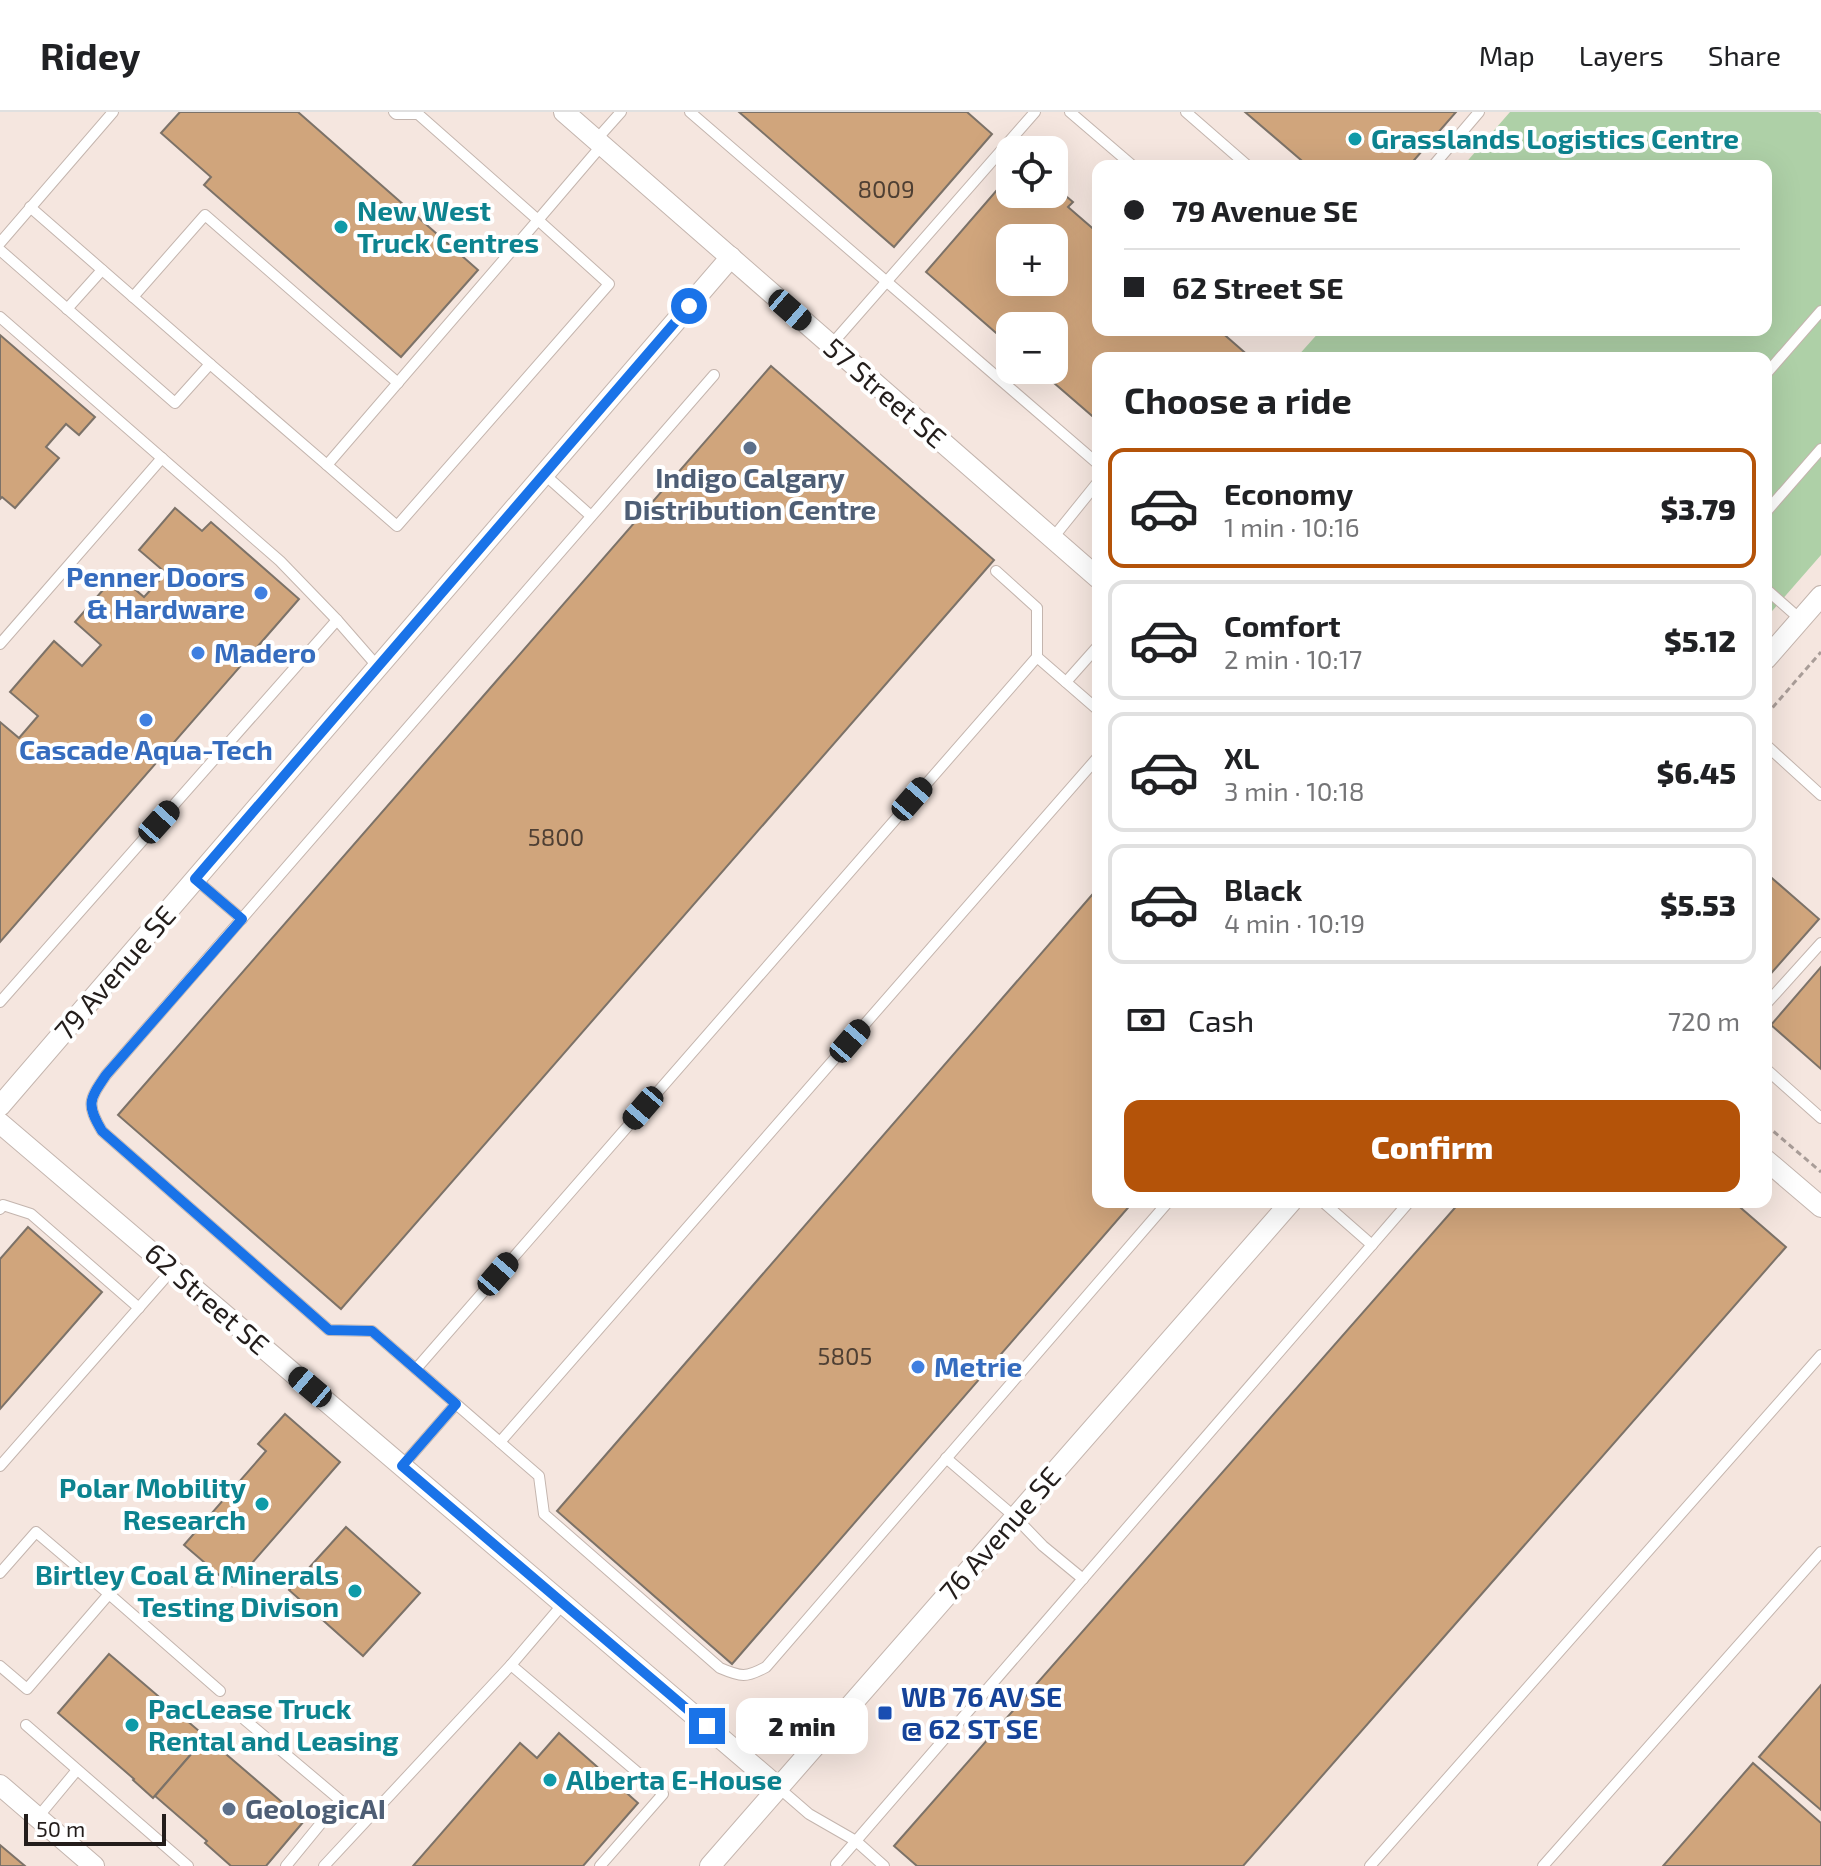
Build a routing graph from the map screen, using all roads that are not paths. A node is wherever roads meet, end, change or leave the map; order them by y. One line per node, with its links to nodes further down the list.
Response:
1 (113, 112): 15 (lane)
2 (394, 112): 10 (lane)
3 (564, 112): 11 (street, 57 Street SE)
4 (621, 112): 11 (lane)
5 (690, 112): 21 (lane)
6 (1035, 112): 21 (lane)
7 (1070, 112): 12 (lane)
8 (1186, 112): 13 (lane)
9 (1479, 112): 14 (lane)
10 (418, 113): 16 (lane)
11 (599, 142): 16 (lane); 19 (street, 57 Street SE)
12 (1126, 160)
13 (1241, 160)
14 (1438, 160)
15 (30, 207): 17 (lane); 20 (lane)
16 (538, 220): 30 (lane); 34 (lane)
17 (0, 243)
18 (0, 250): 23 (lane)
19 (731, 257): 26 (street, 57 Street SE); 35 (street, 79 Avenue SE)
20 (102, 270): 22 (lane); 23 (lane)
21 (887, 280): 26 (lane); 33 (lane)
22 (133, 297): 27 (lane); 30 (lane)
23 (67, 309): 27 (lane)
24 (1820, 313): 28 (lane)
25 (0, 317): 32 (lane)
26 (830, 345): 39 (street, 57 Street SE)
27 (210, 364): 34 (lane)
28 (1772, 367)
29 (714, 375): 38 (lane)
30 (398, 383): 34 (lane)
31 (1821, 449): 37 (lane)
32 (162, 458): 45 (lane); 46 (lane)
33 (1092, 459)
34 (327, 465)
35 (544, 474): 38 (lane); 50 (street, 79 Avenue SE)
36 (1092, 489): 39 (lane)
37 (1772, 505)
38 (591, 516): 57 (lane)
39 (1052, 539): 41 (street, 57 Street SE)
40 (996, 571): 49 (lane)
41 (1092, 573)
42 (1772, 594): 44 (lane)
43 (1821, 596): 44 (street)
44 (1800, 619): 47 (street)
45 (337, 620): 50 (lane); 60 (lane)
46 (0, 644)
47 (1772, 652)
48 (1092, 653): 51 (lane)
49 (1037, 657): 51 (lane); 76 (lane)
50 (378, 667): 56 (street, 79 Avenue SE)
51 (1066, 682): 52 (lane)
52 (1092, 705)
53 (1772, 750): 55 (lane)
54 (1092, 764): 78 (lane)
55 (1821, 795)
56 (195, 879): 57 (lane); 62 (street, 79 Avenue SE)
57 (242, 919): 76 (lane)
58 (1821, 943): 59 (lane)
59 (1772, 997)
60 (0, 1002)
61 (1772, 1074): 63 (lane)
62 (0, 1106)
63 (1821, 1118)
64 (0, 1123): 73 (street, 62 Street SE)
65 (1772, 1165): 66 (street)
66 (1821, 1207)
67 (1163, 1208): 79 (lane)
68 (1286, 1208): 82 (street, 76 Avenue SE)
69 (1330, 1208): 72 (lane)
70 (1404, 1208): 72 (lane)
71 (0, 1209): 74 (lane)
72 (1372, 1245): 85 (lane)
73 (172, 1270): 74 (lane); 81 (street, 62 Street SE)
74 (139, 1308): 80 (lane)
75 (1821, 1355): 106 (lane)
76 (416, 1369): 77 (lane)
77 (456, 1404): 78 (lane); 81 (lane)
78 (500, 1442): 79 (lane)
79 (946, 1458): 82 (lane)
80 (0, 1466)
81 (402, 1466): 87 (street, 62 Street SE)
82 (1015, 1517): 85 (lane); 95 (street, 76 Avenue SE)
83 (1821, 1552): 107 (lane)
84 (0, 1573): 86 (lane)
85 (1083, 1579): 97 (lane)
86 (109, 1594): 89 (lane); 90 (lane)
87 (563, 1604): 88 (lane); 95 (street, 62 Street SE)
88 (511, 1665): 102 (lane); 103 (lane)
89 (0, 1666)
90 (220, 1691)
91 (245, 1720): 101 (lane)
92 (26, 1725): 93 (lane)
93 (77, 1770): 96 (lane); 100 (lane)
94 (0, 1785): 96 (street)
95 (779, 1788): 97 (lane); 104 (street, 76 Avenue SE)
96 (38, 1817): 99 (street)
97 (856, 1841): 98 (lane); 105 (lane)
98 (836, 1865)
99 (94, 1866)
100 (188, 1866)
101 (286, 1866)
102 (324, 1866)
103 (600, 1866)
104 (710, 1866)
105 (884, 1866)
106 (1370, 1866)
107 (1543, 1866)

